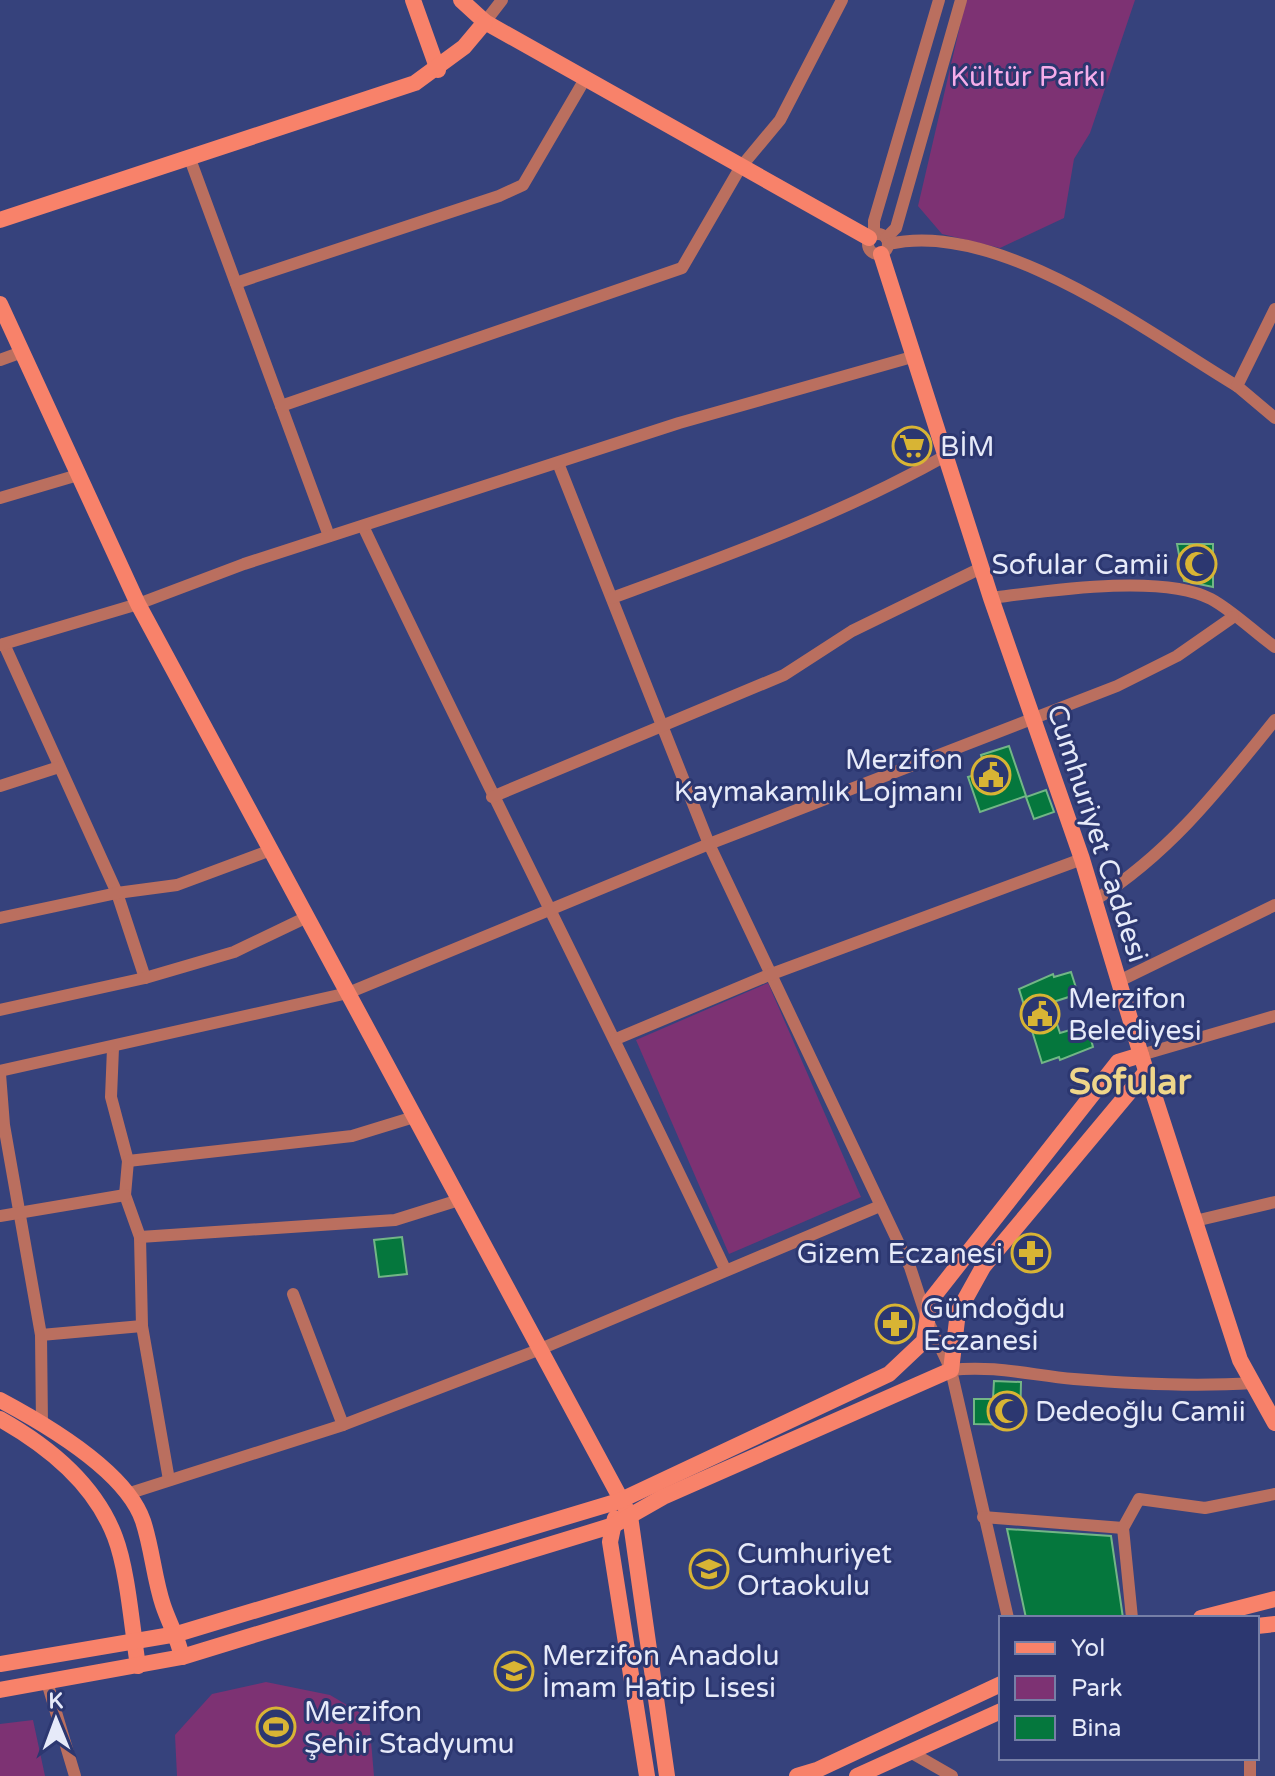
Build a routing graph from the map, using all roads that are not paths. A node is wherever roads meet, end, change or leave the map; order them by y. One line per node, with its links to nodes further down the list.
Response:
1 (413, 0): 8 (street)
2 (461, 0): 7 (street)
3 (502, 0): 7 (street)
4 (842, 0): 11 (street)
5 (939, 0): 13 (street)
6 (961, 0): 13 (street)
7 (485, 22): 8 (street); 9 (street)
8 (438, 70): 10 (street)
9 (585, 79): 11 (street); 14 (street)
10 (190, 159): 12 (street); 14 (street)
11 (740, 168): 13 (street); 21 (street)
12 (0, 220)
13 (880, 242): 18 (street, Cumhuriyet Caddesi); 20 (street)
14 (236, 283): 21 (street)
15 (0, 304): 17 (street)
16 (1275, 309): 20 (street)
17 (22, 352): 19 (street); 25 (street)
18 (912, 357): 23 (street, Cumhuriyet Caddesi); 24 (street)
19 (0, 360)
20 (1237, 386): 22 (street)
21 (281, 406): 28 (street)
22 (1275, 418)
23 (945, 456): 29 (street, Cumhuriyet Caddesi); 30 (street)
24 (558, 463): 27 (street); 30 (street)
25 (78, 475): 26 (street); 32 (street)
26 (0, 498)
27 (363, 526): 28 (street); 41 (street)
28 (329, 536): 32 (street)
29 (981, 568): 31 (street, Cumhuriyet Caddesi); 38 (street)
30 (612, 598): 38 (street)
31 (991, 598): 33 (street); 36 (street, Cumhuriyet Caddesi)
32 (138, 604): 34 (street); 43 (street)
33 (1233, 617): 35 (street); 36 (street)
34 (2, 645): 39 (street)
35 (1275, 647)
36 (1033, 718): 42 (street); 44 (street, Cumhuriyet Caddesi)
37 (1275, 720): 46 (street)
38 (662, 725): 41 (street); 42 (street)
39 (59, 767): 40 (street); 45 (street)
40 (0, 786)
41 (492, 797): 48 (street)
42 (709, 844): 48 (street); 51 (street)
43 (271, 850): 45 (street); 49 (street)
44 (1082, 859): 46 (street, Cumhuriyet Caddesi); 51 (street)
45 (117, 893): 50 (street); 52 (street)
46 (1095, 900): 53 (street, Cumhuriyet Caddesi)
47 (1275, 905): 53 (street)
48 (552, 911): 54 (street); 57 (street)
49 (307, 917): 52 (street); 54 (street)
50 (0, 918)
51 (769, 975): 57 (street); 67 (street)
52 (145, 978): 55 (street)
53 (1119, 981): 59 (street, Cumhuriyet Caddesi)
54 (348, 993): 58 (street); 62 (street)
55 (0, 1010)
56 (1275, 1016): 59 (street)
57 (616, 1039): 72 (street)
58 (113, 1048): 61 (street); 63 (street)
59 (1141, 1055): 60 (street, Cumhuriyet Caddesi); 74 (street)
60 (1146, 1072): 70 (street, Cumhuriyet Caddesi); 78 (street)
61 (0, 1073): 68 (street)
62 (414, 1117): 63 (street); 65 (street)
63 (128, 1161): 64 (street)
64 (125, 1195): 68 (street); 71 (street)
65 (459, 1200): 71 (street); 77 (street)
66 (1275, 1202): 70 (street)
67 (880, 1206): 72 (street); 74 (street)
68 (18, 1211): 69 (street); 76 (street)
69 (0, 1216)
70 (1195, 1221): 79 (street, Cumhuriyet Caddesi)
71 (140, 1237): 75 (street)
72 (725, 1269): 77 (street)
73 (293, 1294): 84 (street)
74 (927, 1319): 78 (street); 88 (street)
75 (142, 1326): 76 (street); 85 (street)
76 (41, 1335): 83 (street)
77 (538, 1350): 84 (street); 88 (street)
78 (951, 1370): 79 (street); 89 (street); 90 (street)
79 (1253, 1383): 82 (street, Cumhuriyet Caddesi)
80 (0, 1400): 83 (street)
81 (0, 1419): 98 (street)
82 (1275, 1423)
83 (42, 1425): 86 (street)
84 (343, 1425): 85 (street)
85 (169, 1480): 86 (street)
86 (127, 1494): 97 (street)
87 (1275, 1494): 92 (street)
88 (619, 1501): 89 (street); 91 (street); 97 (street)
89 (630, 1516): 91 (street); 109 (street)
90 (983, 1517): 92 (street); 94 (street)
91 (614, 1525): 99 (street); 108 (street)
92 (1123, 1528): 95 (street)
93 (1275, 1599): 96 (street)
94 (1008, 1616)
95 (1132, 1616)
96 (1209, 1616)
97 (177, 1634): 98 (street); 99 (street)
98 (134, 1642): 100 (street); 101 (street)
99 (182, 1657): 101 (street)
100 (0, 1664)
101 (138, 1666): 102 (street)
102 (47, 1682): 104 (street); 107 (street)
103 (999, 1685): 110 (street)
104 (0, 1690)
105 (999, 1712): 106 (street)
106 (912, 1753): 111 (street); 112 (street)
107 (75, 1776)
108 (647, 1776)
109 (667, 1776)
110 (797, 1776)
111 (857, 1776)
112 (952, 1776)

